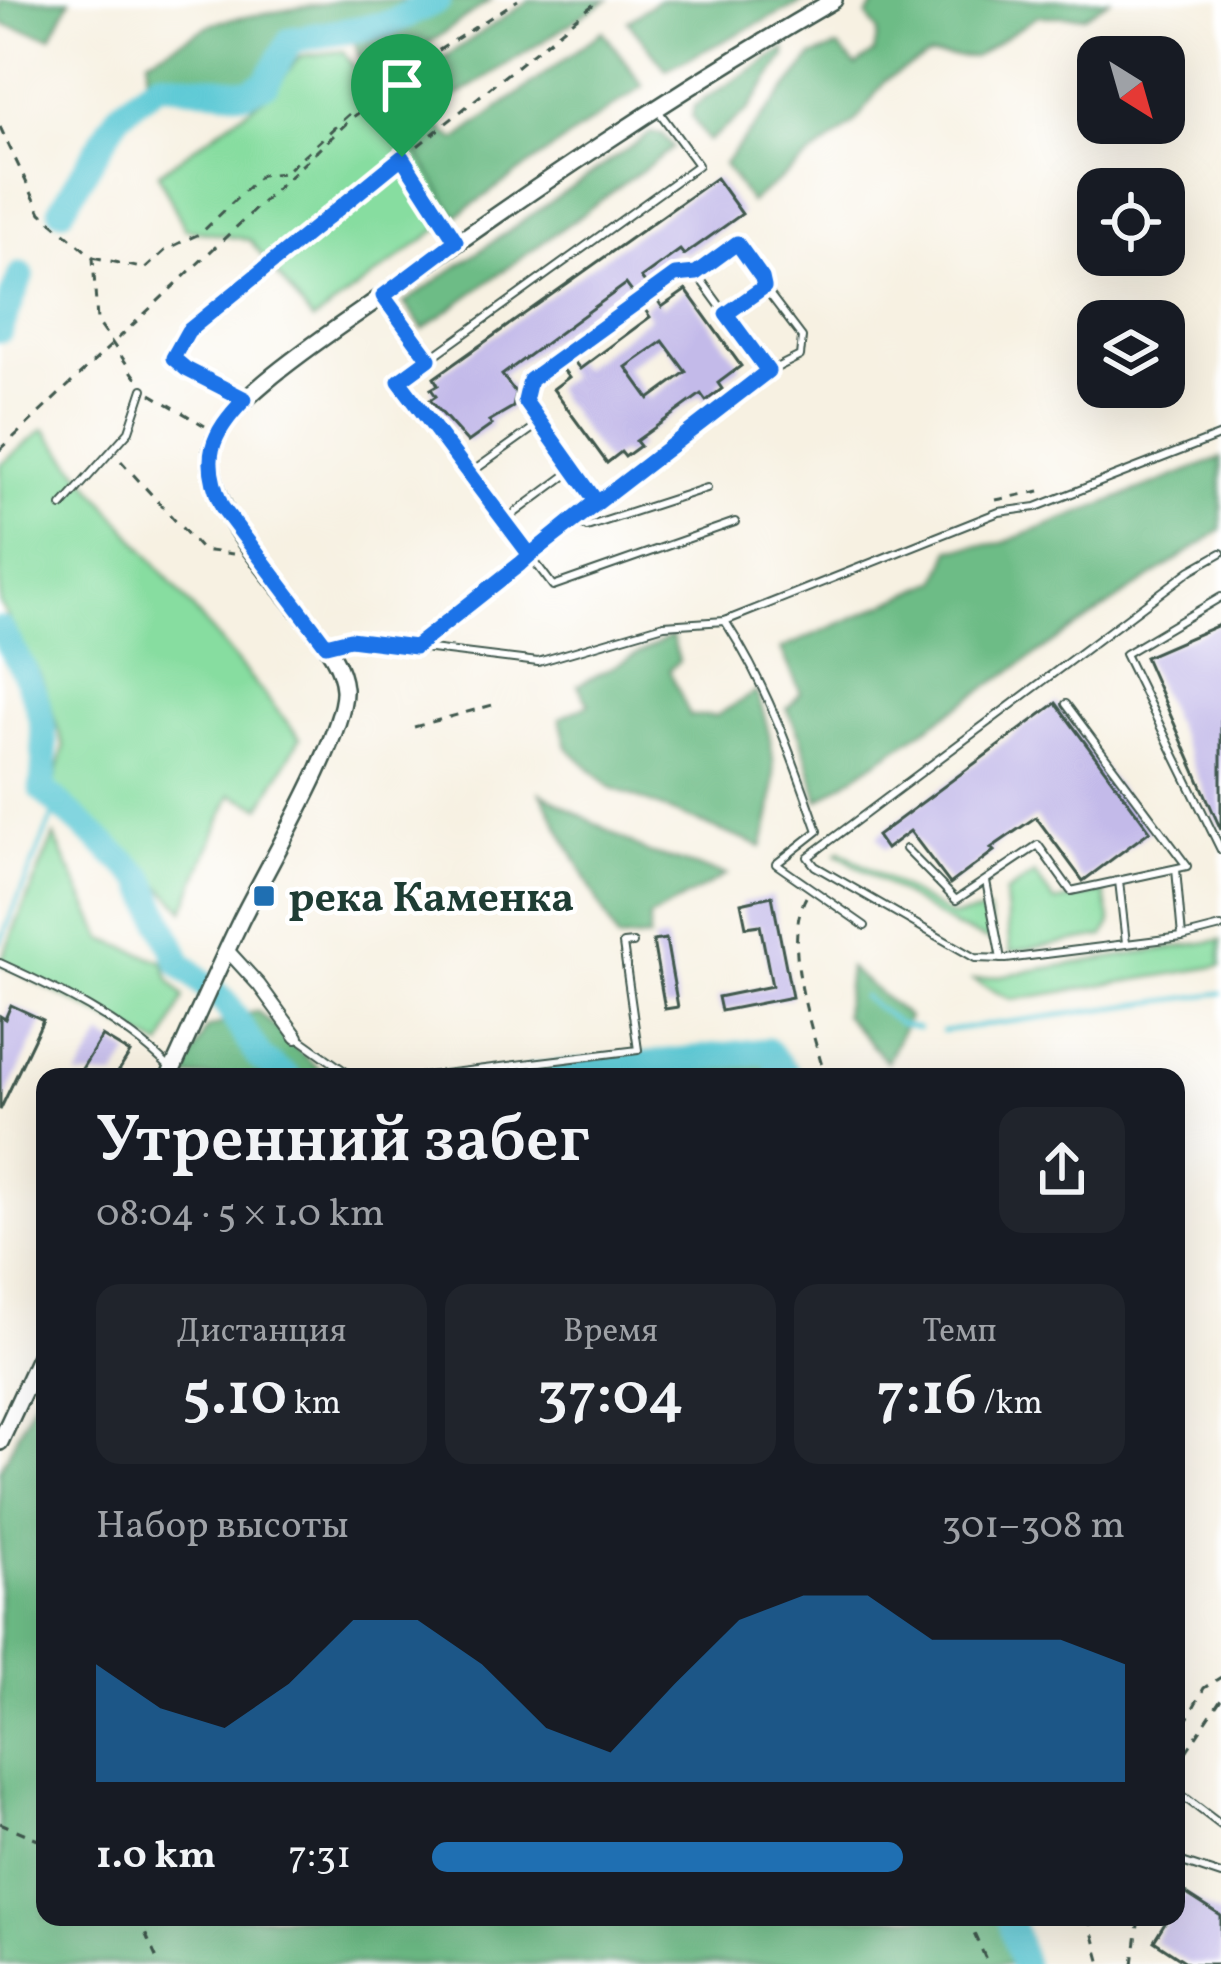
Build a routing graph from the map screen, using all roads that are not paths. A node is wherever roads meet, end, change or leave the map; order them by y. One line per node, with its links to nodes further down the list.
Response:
1 (834, 0): 2 (street)
2 (655, 106): 5 (street); 7 (lane)
3 (696, 273): 4 (lane); 6 (lane); 10 (lane)
4 (764, 287): 6 (lane); 8 (lane)
5 (383, 296): 7 (lane); 24 (street)
6 (726, 314): 8 (lane)
7 (429, 359): 13 (lane)
8 (768, 371): 15 (lane)
9 (143, 389): 16 (lane)
10 (539, 424): 12 (lane); 13 (lane)
11 (1221, 435): 23 (lane)
12 (573, 470): 15 (lane); 18 (lane)
13 (469, 474): 18 (lane)
14 (707, 488): 17 (lane)
15 (596, 501): 17 (lane)
16 (62, 506)
17 (574, 518): 21 (lane)
18 (504, 520): 21 (lane)
19 (735, 522): 21 (lane)
20 (1221, 553): 39 (lane)
21 (530, 555): 25 (lane)
22 (1221, 597): 27 (lane)
23 (724, 621): 25 (lane); 33 (lane)
24 (326, 645): 25 (lane); 38 (street)
25 (415, 647)
26 (1066, 704): 30 (lane)
27 (1218, 834): 29 (lane)
28 (906, 849): 31 (lane)
29 (1221, 850)
30 (1176, 868): 32 (lane); 35 (lane)
31 (986, 880): 32 (lane); 39 (lane)
32 (1119, 881): 37 (lane)
33 (866, 926)
34 (1221, 927): 35 (lane)
35 (1182, 937): 37 (lane)
36 (633, 943): 45 (lane)
37 (1126, 944): 39 (lane)
38 (227, 950): 41 (street); 43 (street)
39 (1001, 959)
40 (0, 963): 42 (lane)
41 (297, 1037): 44 (lane)
42 (164, 1068)
43 (173, 1068)
44 (340, 1068)
45 (492, 1068)
46 (36, 1364): 47 (street)
47 (0, 1442)
48 (1185, 1798): 49 (lane)
49 (1221, 1825)
50 (1185, 1863): 51 (lane)
51 (1221, 1875)

